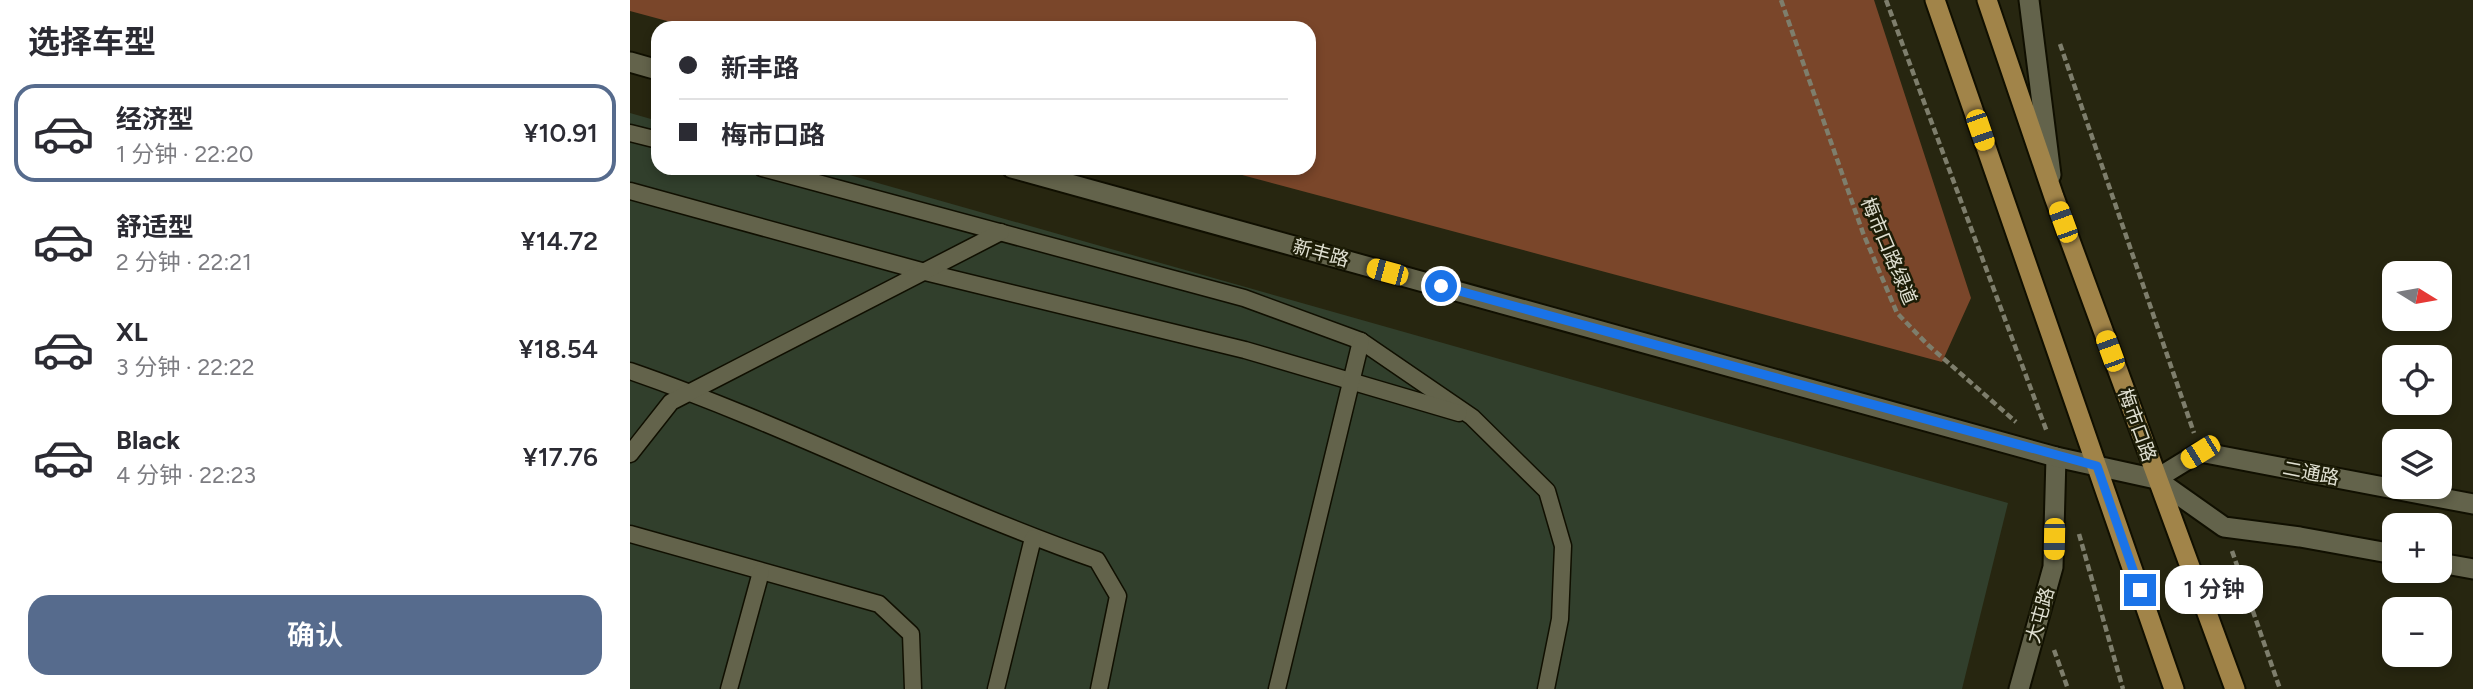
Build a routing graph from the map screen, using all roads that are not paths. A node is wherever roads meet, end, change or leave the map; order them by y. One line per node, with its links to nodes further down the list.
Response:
1 (1934, 0): 21 (main road)
2 (1987, 0): 11 (main road, 梅市口路)
3 (2029, 0): 11 (street)
4 (630, 62): 5 (street)
5 (651, 68)
6 (630, 133): 7 (lane)
7 (651, 138)
8 (788, 175): 12 (lane)
9 (1037, 175): 20 (street, 新丰路)
10 (630, 191): 13 (lane)
11 (2054, 197): 22 (main road, 梅市口路)
12 (1001, 232): 13 (lane); 14 (lane)
13 (925, 272): 16 (lane); 17 (lane)
14 (1361, 341): 16 (lane); 18 (lane)
15 (630, 371): 17 (lane)
16 (1350, 383): 18 (lane); 34 (lane)
17 (691, 392): 19 (lane); 25 (lane)
18 (1472, 417): 35 (lane)
19 (630, 454)
20 (2056, 457): 21 (street, 新丰路); 36 (street, 大屯路)
21 (2097, 466): 22 (street, 新丰路); 37 (main road)
22 (2157, 480): 23 (street, 二通路); 26 (street); 38 (main road, 梅市口路)
23 (2473, 504)
24 (630, 534): 29 (lane)
25 (1033, 538): 32 (lane); 33 (lane)
26 (2382, 552)
27 (2452, 565): 28 (street)
28 (2473, 569)
29 (761, 572): 30 (lane); 31 (lane)
30 (729, 689)
31 (913, 689)
32 (996, 689)
33 (1099, 689)
34 (1277, 689)
35 (1546, 689)
36 (2019, 689)
37 (2174, 689)
38 (2235, 689)

